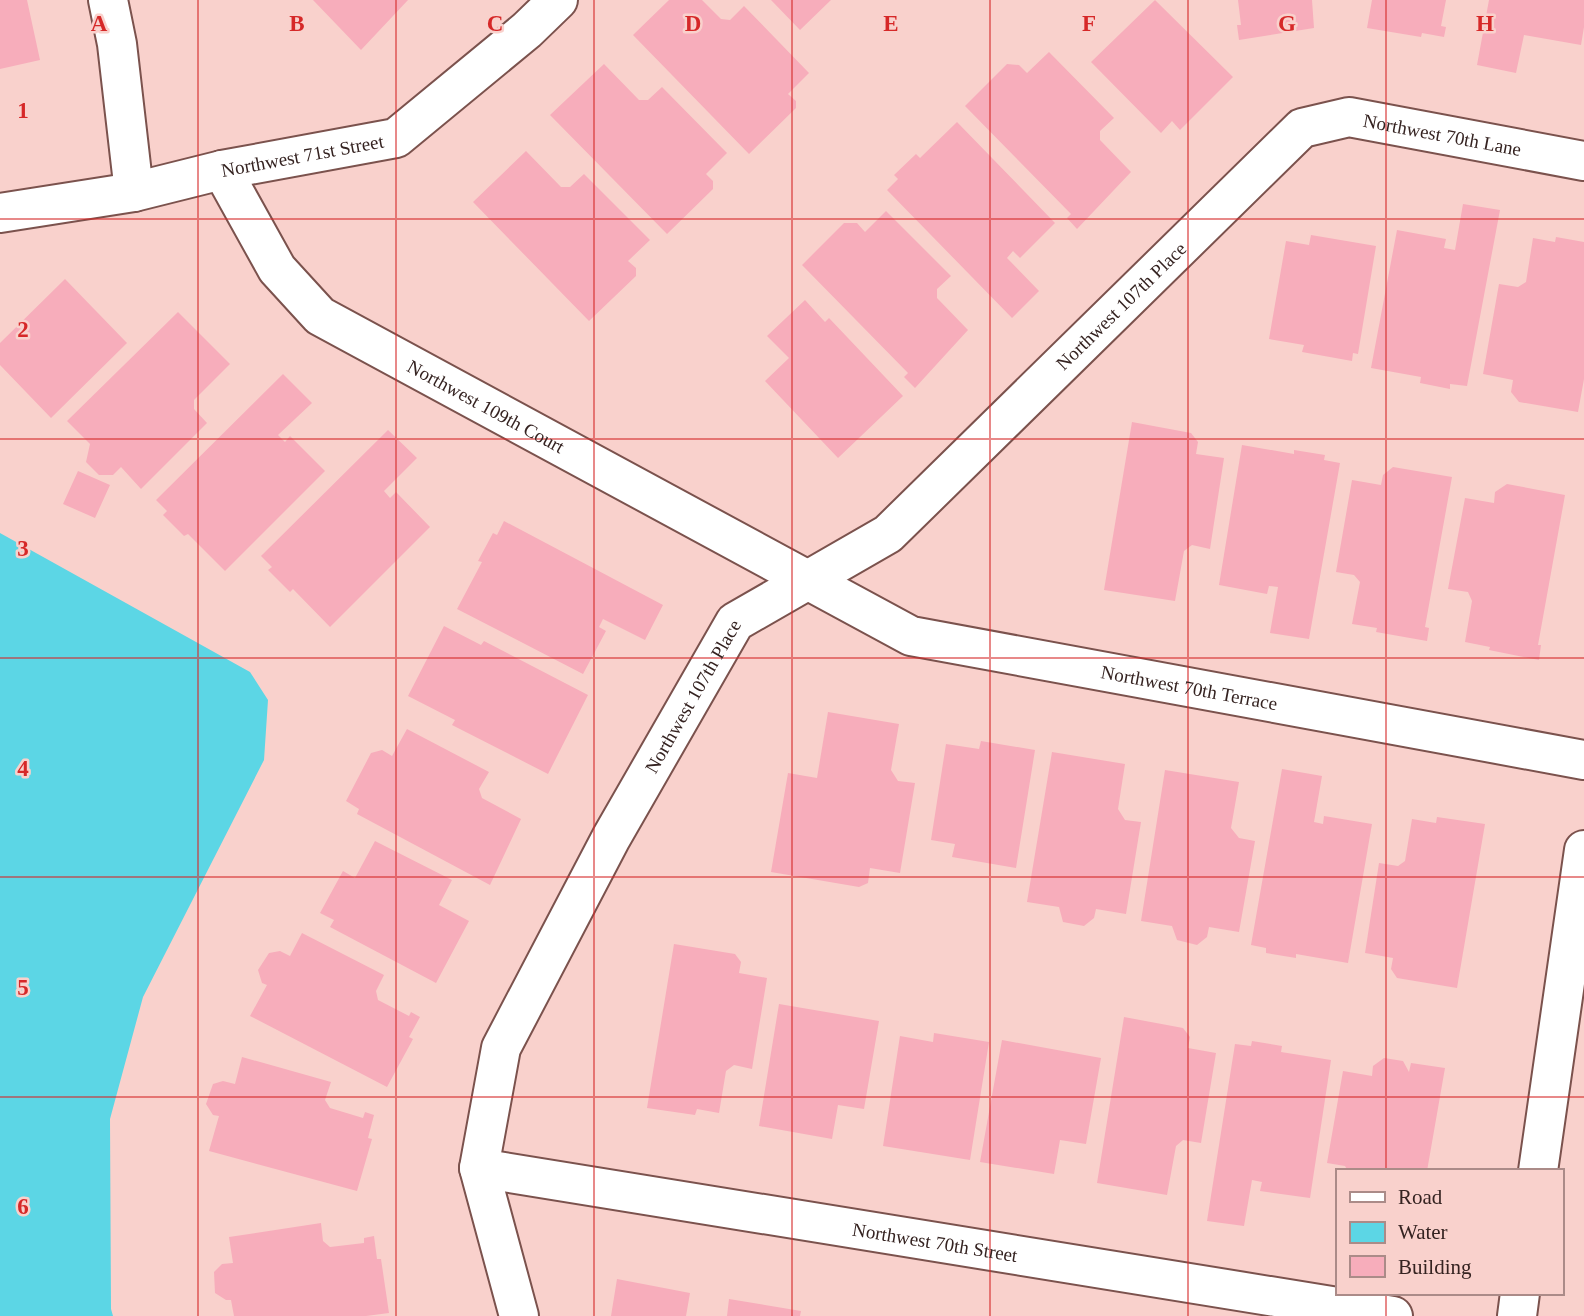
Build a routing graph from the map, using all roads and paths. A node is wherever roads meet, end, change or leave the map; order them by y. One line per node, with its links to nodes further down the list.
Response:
1 (108, 0): 6 (street)
2 (558, 0): 5 (street, Northwest 71st Street)
3 (1302, 128): 4 (street, Northwest 70th Lane); 8 (street, Northwest 107th Place)
4 (1584, 161)
5 (222, 170): 6 (street, Northwest 71st Street); 8 (street, Northwest 109th Court)
6 (134, 192): 7 (street, Northwest 71st Street)
7 (0, 213)
8 (807, 581): 9 (street, Northwest 70th Terrace); 11 (street, Northwest 107th Place)
9 (1584, 760)
10 (1584, 850): 12 (street)
11 (479, 1168): 14 (street, Northwest 107th Place); 15 (street, Northwest 70th Street)
12 (1538, 1169)
13 (1520, 1295): 16 (street)
14 (519, 1316)
15 (1393, 1316)
16 (1517, 1316)

